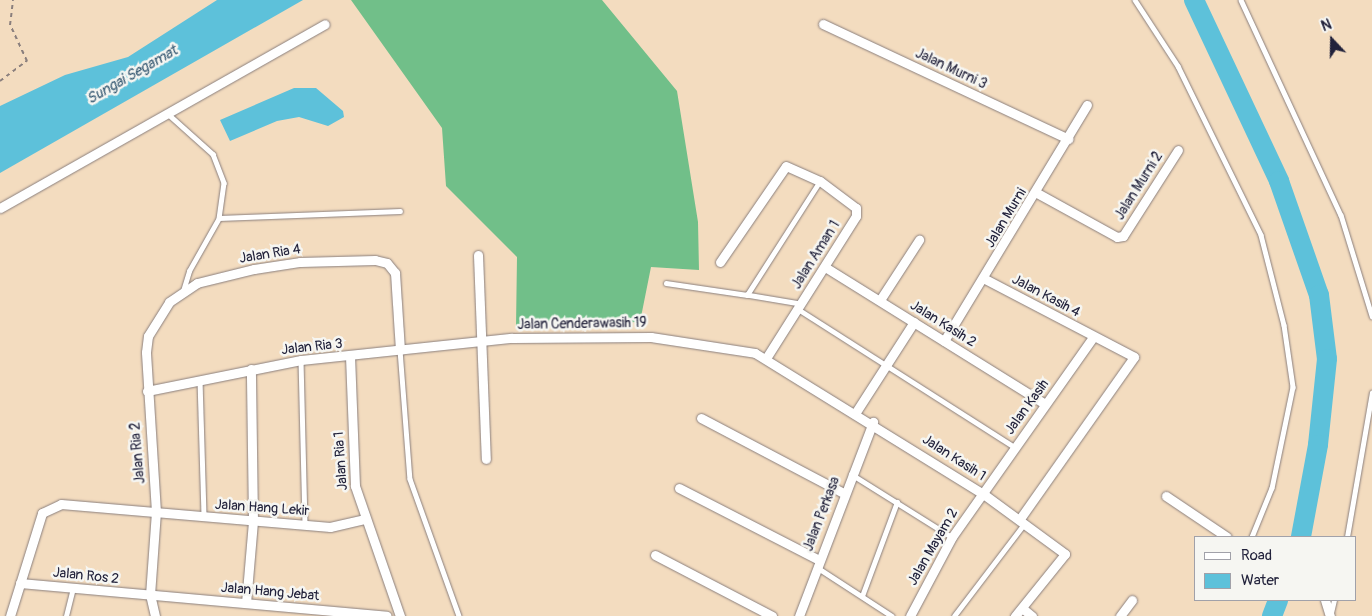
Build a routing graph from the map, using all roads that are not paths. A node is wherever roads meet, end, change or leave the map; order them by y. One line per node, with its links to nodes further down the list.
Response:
1 (1135, 0): 57 (lane)
2 (1241, 0): 24 (lane)
3 (325, 24): 6 (street)
4 (823, 24): 7 (street, Jalan Murni 3)
5 (1087, 106): 7 (street, Jalan Murni)
6 (164, 112): 11 (street); 13 (lane)
7 (1068, 139): 10 (street, Jalan Murni)
8 (1178, 150): 10 (street, Jalan Murni 2)
9 (820, 181): 16 (street, Jalan Aman 1); 17 (street, Jalan Aman 1); 21 (lane)
10 (1037, 193): 18 (street, Jalan Murni)
11 (0, 208)
12 (400, 211): 13 (lane)
13 (219, 218): 20 (lane)
14 (918, 240): 22 (street)
15 (478, 254): 27 (street)
16 (720, 262)
17 (825, 267): 22 (street, Jalan Kasih 2); 23 (street, Jalan Aman 1)
18 (985, 279): 26 (street, Jalan Kasih 4); 28 (street, Jalan Murni)
19 (666, 283): 21 (lane)
20 (183, 291): 29 (street, Jalan Ria 4); 36 (street, Jalan Ria 4)
21 (747, 295): 23 (lane)
22 (880, 300): 25 (street, Jalan Kasih 2)
23 (800, 306): 31 (street, Jalan Aman 1); 33 (lane)
24 (1372, 316)
25 (914, 322): 28 (street, Jalan Kasih 2); 33 (street)
26 (1094, 337): 38 (street, Jalan Kasih); 54 (street, Jalan Kasih 4)
27 (482, 340): 29 (street, Jalan Ria 3); 31 (street, Jalan Cenderawasih 19); 43 (street)
28 (944, 342): 38 (street, Jalan Kasih 2)
29 (400, 350): 30 (street, Jalan Ria 3); 77 (lane)
30 (350, 356): 32 (street, Jalan Ria 3); 52 (street, Jalan Ria 1)
31 (767, 357): 39 (street, Jalan Cenderawasih 19)
32 (301, 360): 34 (street, Jalan Ria 3); 55 (lane)
33 (886, 364): 39 (street); 42 (lane)
34 (251, 369): 35 (street, Jalan Ria 3); 53 (street)
35 (200, 380): 36 (street, Jalan Ria 3); 51 (lane)
36 (147, 391): 50 (street, Jalan Ria 2)
37 (1372, 393): 58 (lane)
38 (1046, 404): 42 (street, Jalan Kasih)
39 (856, 412): 41 (street, Jalan Cenderawasih 19)
40 (701, 418): 46 (street)
41 (873, 422): 44 (street, Jalan Perkasa); 47 (street, Jalan Kasih 1)
42 (1015, 447): 47 (street, Jalan Kasih)
43 (486, 459)
44 (851, 474): 46 (street, Jalan Perkasa); 49 (lane)
45 (679, 488): 61 (street)
46 (843, 493): 61 (street, Jalan Perkasa)
47 (982, 493): 54 (street, Jalan Kasih 1); 59 (street, Jalan Mayam 2)
48 (1166, 496): 56 (street)
49 (897, 502): 59 (lane); 65 (lane)
50 (156, 512): 51 (street, Jalan Hang Lekir); 62 (street, Jalan Hang Lekir); 64 (street, Jalan Ria 2)
51 (204, 517): 53 (street, Jalan Hang Lekir)
52 (364, 519): 55 (street, Jalan Hang Lekir); 76 (street, Jalan Ria 1)
53 (253, 520): 55 (street, Jalan Hang Lekir); 69 (street)
54 (1022, 522): 70 (street, Jalan Kasih 1); 82 (lane)
55 (305, 525)
56 (1226, 536)
57 (1252, 536)
58 (1347, 536)
59 (952, 537): 81 (street, Jalan Mayam 2)
60 (655, 555): 78 (street)
61 (817, 564): 65 (lane); 79 (street, Jalan Perkasa)
62 (20, 583): 63 (street, Jalan Ros 2); 72 (street)
63 (73, 587): 64 (street, Jalan Ros 2); 73 (lane)
64 (150, 594): 69 (street, Jalan Hang Jebat); 74 (street, Jalan Ria 2)
65 (862, 596): 80 (lane)
66 (1132, 600): 85 (street)
67 (1325, 601): 86 (street)
68 (1334, 601): 86 (lane)
69 (246, 603): 71 (street, Jalan Hang Jebat)
70 (1022, 608): 83 (street); 84 (street)
71 (285, 612): 75 (street, Jalan Hang Jebat)
72 (10, 616)
73 (66, 616)
74 (155, 616)
75 (387, 616)
76 (400, 616)
77 (459, 616)
78 (772, 616)
79 (799, 616)
80 (892, 616)
81 (910, 616)
82 (954, 616)
83 (1015, 616)
84 (1032, 616)
85 (1120, 616)
86 (1330, 616)

